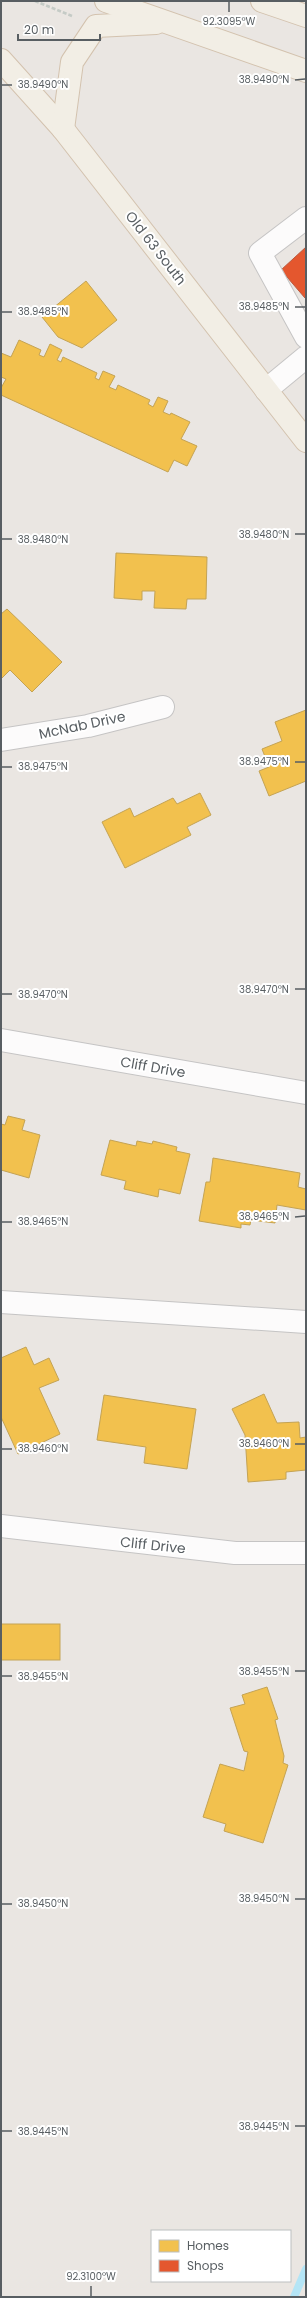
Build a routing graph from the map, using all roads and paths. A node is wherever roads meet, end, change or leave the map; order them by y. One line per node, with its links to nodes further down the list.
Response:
1 (106, 1): 4 (main road)
2 (262, 1): 3 (main road)
3 (306, 16)
4 (165, 23): 6 (main road); 7 (main road)
5 (1, 61): 7 (main road, Old 63 South)
6 (306, 71)
7 (63, 129): 11 (main road, Old 63 South)
8 (306, 218): 9 (street)
9 (306, 337)
10 (306, 357): 11 (street)
11 (266, 390): 12 (main road, Old 63 South)
12 (306, 441)
13 (163, 707): 14 (street, McNab Drive)
14 (1, 740)
15 (1, 1040): 16 (street, Cliff Drive)
16 (306, 1093)
17 (1, 1302): 18 (street)
18 (306, 1322)
19 (1, 1526): 20 (street, Cliff Drive)
20 (306, 1553)

